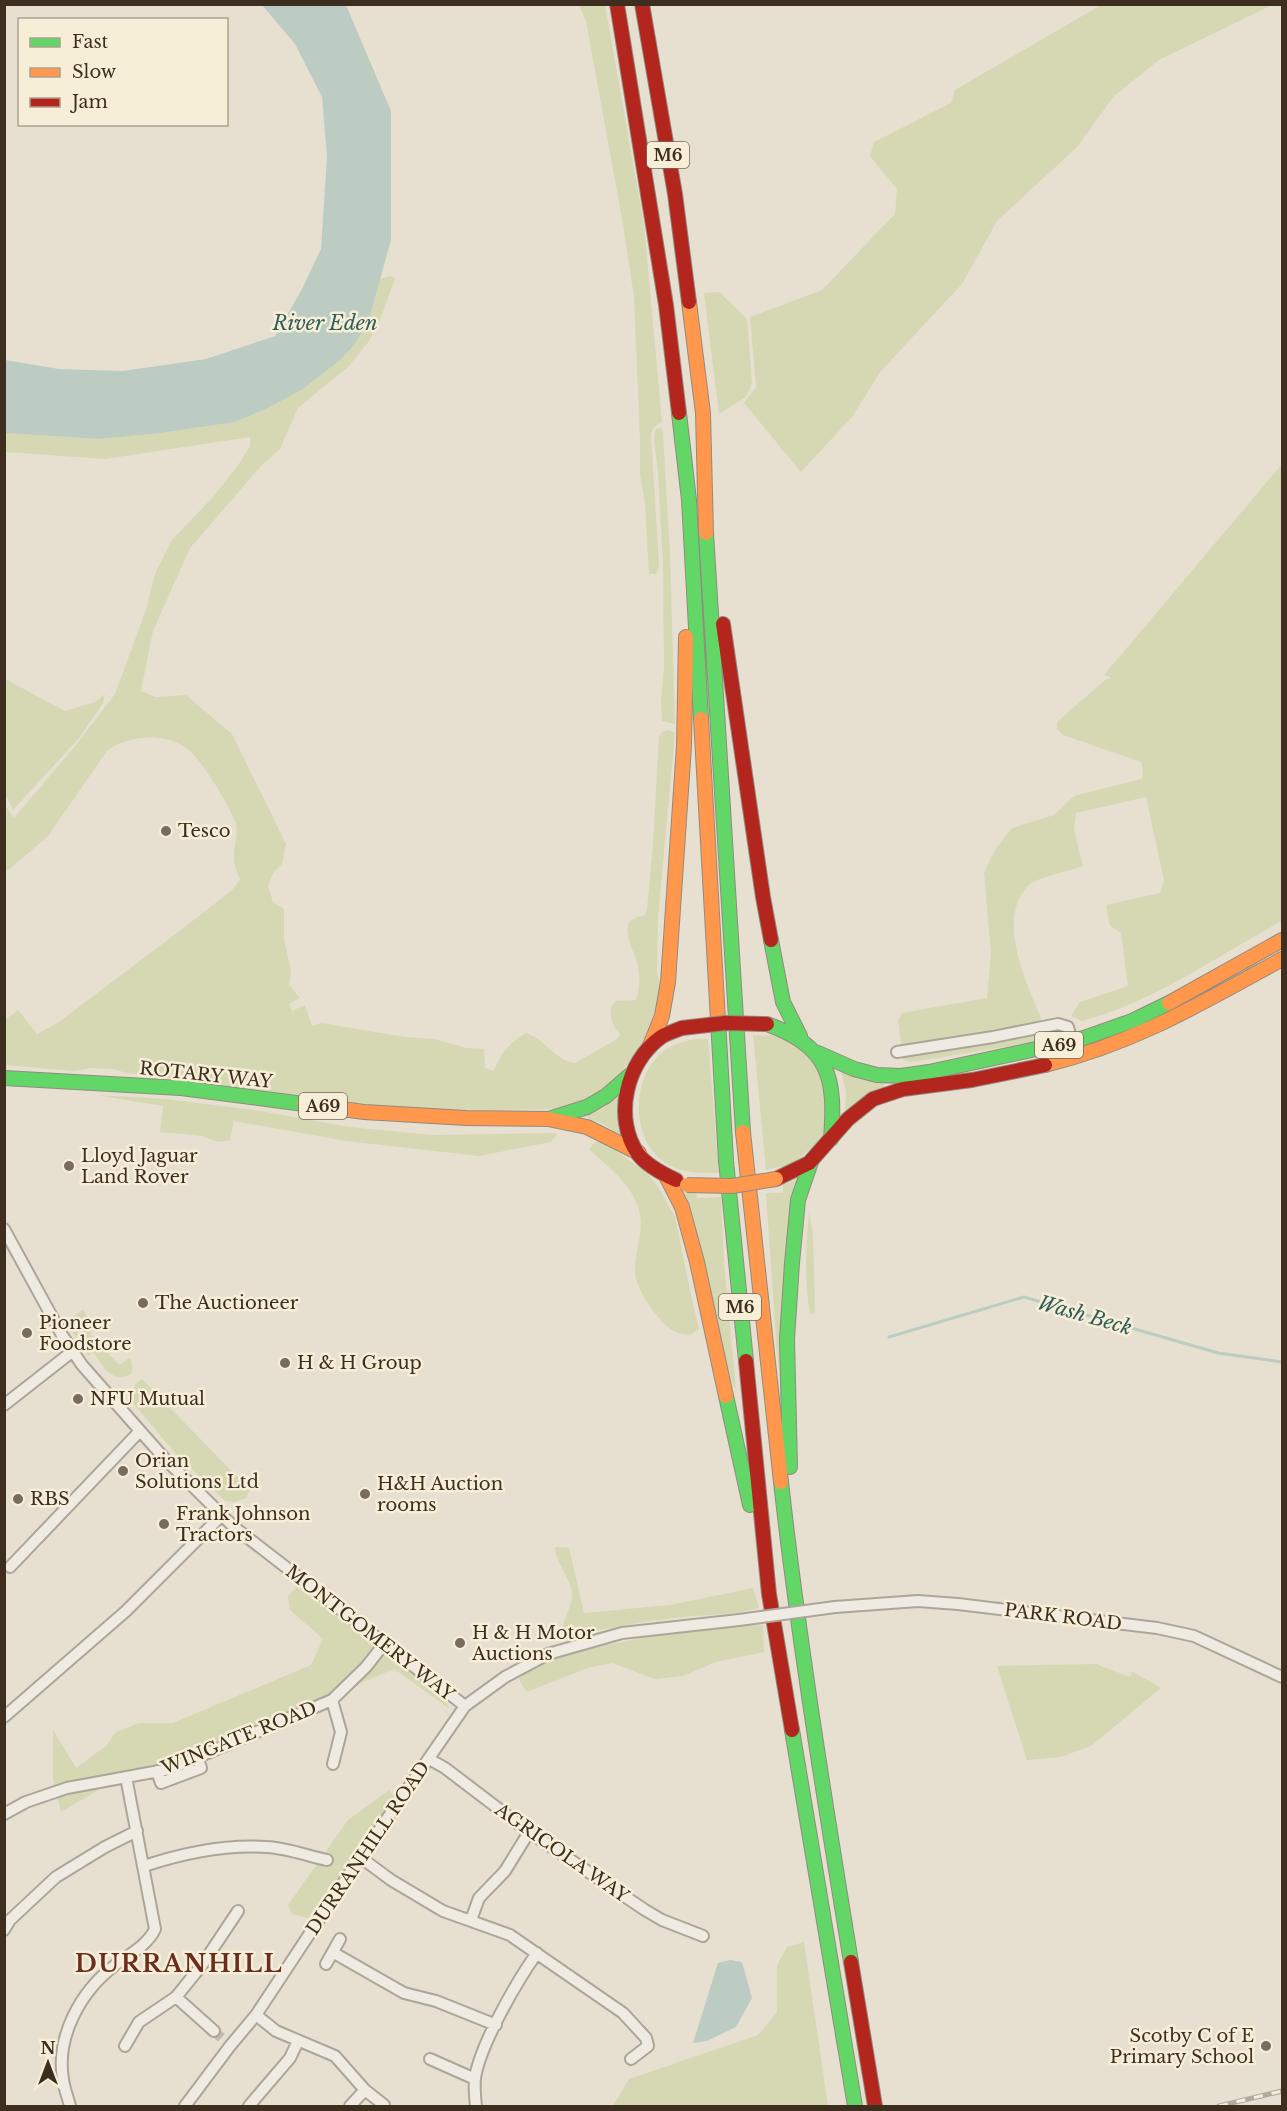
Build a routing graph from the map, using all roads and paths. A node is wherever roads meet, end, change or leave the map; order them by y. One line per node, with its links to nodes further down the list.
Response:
1 (617, 4): 3 (main road, M6)
2 (642, 4): 4 (main road, M6)
3 (689, 500): 9 (main road); 26 (main road, M6)
4 (705, 501): 7 (main road); 27 (main road, M6)
5 (1282, 940): 8 (main road, A69)
6 (1282, 959): 12 (main road, A69)
7 (800, 1036): 9 (main road, A69, bridge); 11 (main road)
8 (1072, 1042): 10 (street); 11 (main road, A69); 12 (street)
9 (649, 1048): 13 (main road, A69)
10 (897, 1052)
11 (818, 1053): 16 (main road)
12 (1076, 1058): 16 (main road, A69)
13 (630, 1075): 15 (main road, ROTARY WAY / A69); 17 (main road, A69)
14 (4, 1078): 15 (main road, ROTARY WAY / A69)
15 (548, 1119): 17 (main road, ROTARY WAY / A69)
16 (831, 1139): 18 (main road)
17 (639, 1154): 19 (main road, A69)
18 (811, 1162): 19 (main road, A69, bridge); 27 (main road)
19 (666, 1176): 26 (main road)
20 (6, 1234): 21 (street, MONTGOMERY WAY)
21 (73, 1351): 22 (street); 23 (street, MONTGOMERY WAY)
22 (4, 1405)
23 (139, 1432): 24 (street, MONTGOMERY WAY); 25 (street)
24 (222, 1515): 29 (street, MONTGOMERY WAY); 33 (street)
25 (10, 1567)
26 (769, 1594): 67 (main road, M6)
27 (794, 1594): 68 (main road, M6)
28 (739, 1620): 30 (street, PARK ROAD, bridge); 32 (street, DURRANHILL ROAD)
29 (384, 1644): 31 (street, WINGATE ROAD); 32 (street, MONTGOMERY WAY)
30 (1282, 1677)
31 (332, 1700): 35 (street); 36 (street, WINGATE ROAD)
32 (465, 1706): 34 (street, DURRANHILL ROAD)
33 (4, 1717)
34 (429, 1759): 39 (street, AGRICOLA WAY); 40 (street, DURRANHILL ROAD)
35 (333, 1764)
36 (126, 1777): 37 (street, WINGATE ROAD); 38 (street)
37 (4, 1814)
38 (136, 1832): 42 (street); 45 (street)
39 (529, 1832): 44 (street); 46 (street, AGRICOLA WAY)
40 (360, 1857): 44 (street); 52 (street, DURRANHILL ROAD)
41 (327, 1860): 42 (street)
42 (144, 1866): 62 (street)
43 (238, 1911): 51 (street)
44 (471, 1920): 49 (street)
45 (4, 1930)
46 (702, 1935)
47 (340, 1939): 48 (street)
48 (334, 1953): 50 (street); 53 (street)
49 (537, 1953): 53 (street); 58 (street)
50 (326, 1964)
51 (176, 1997): 54 (street); 56 (street)
52 (256, 2014): 55 (street); 63 (street, DURRANHILL ROAD)
53 (496, 2025): 59 (street)
54 (213, 2031)
55 (298, 2041): 60 (street); 64 (street)
56 (125, 2046)
57 (430, 2059): 59 (street)
58 (631, 2059)
59 (476, 2079): 66 (street)
60 (365, 2090): 61 (street); 65 (street)
61 (384, 2105)
62 (70, 2106)
63 (185, 2106)
64 (249, 2106)
65 (350, 2106)
66 (476, 2106)
67 (855, 2106)
68 (875, 2106)

